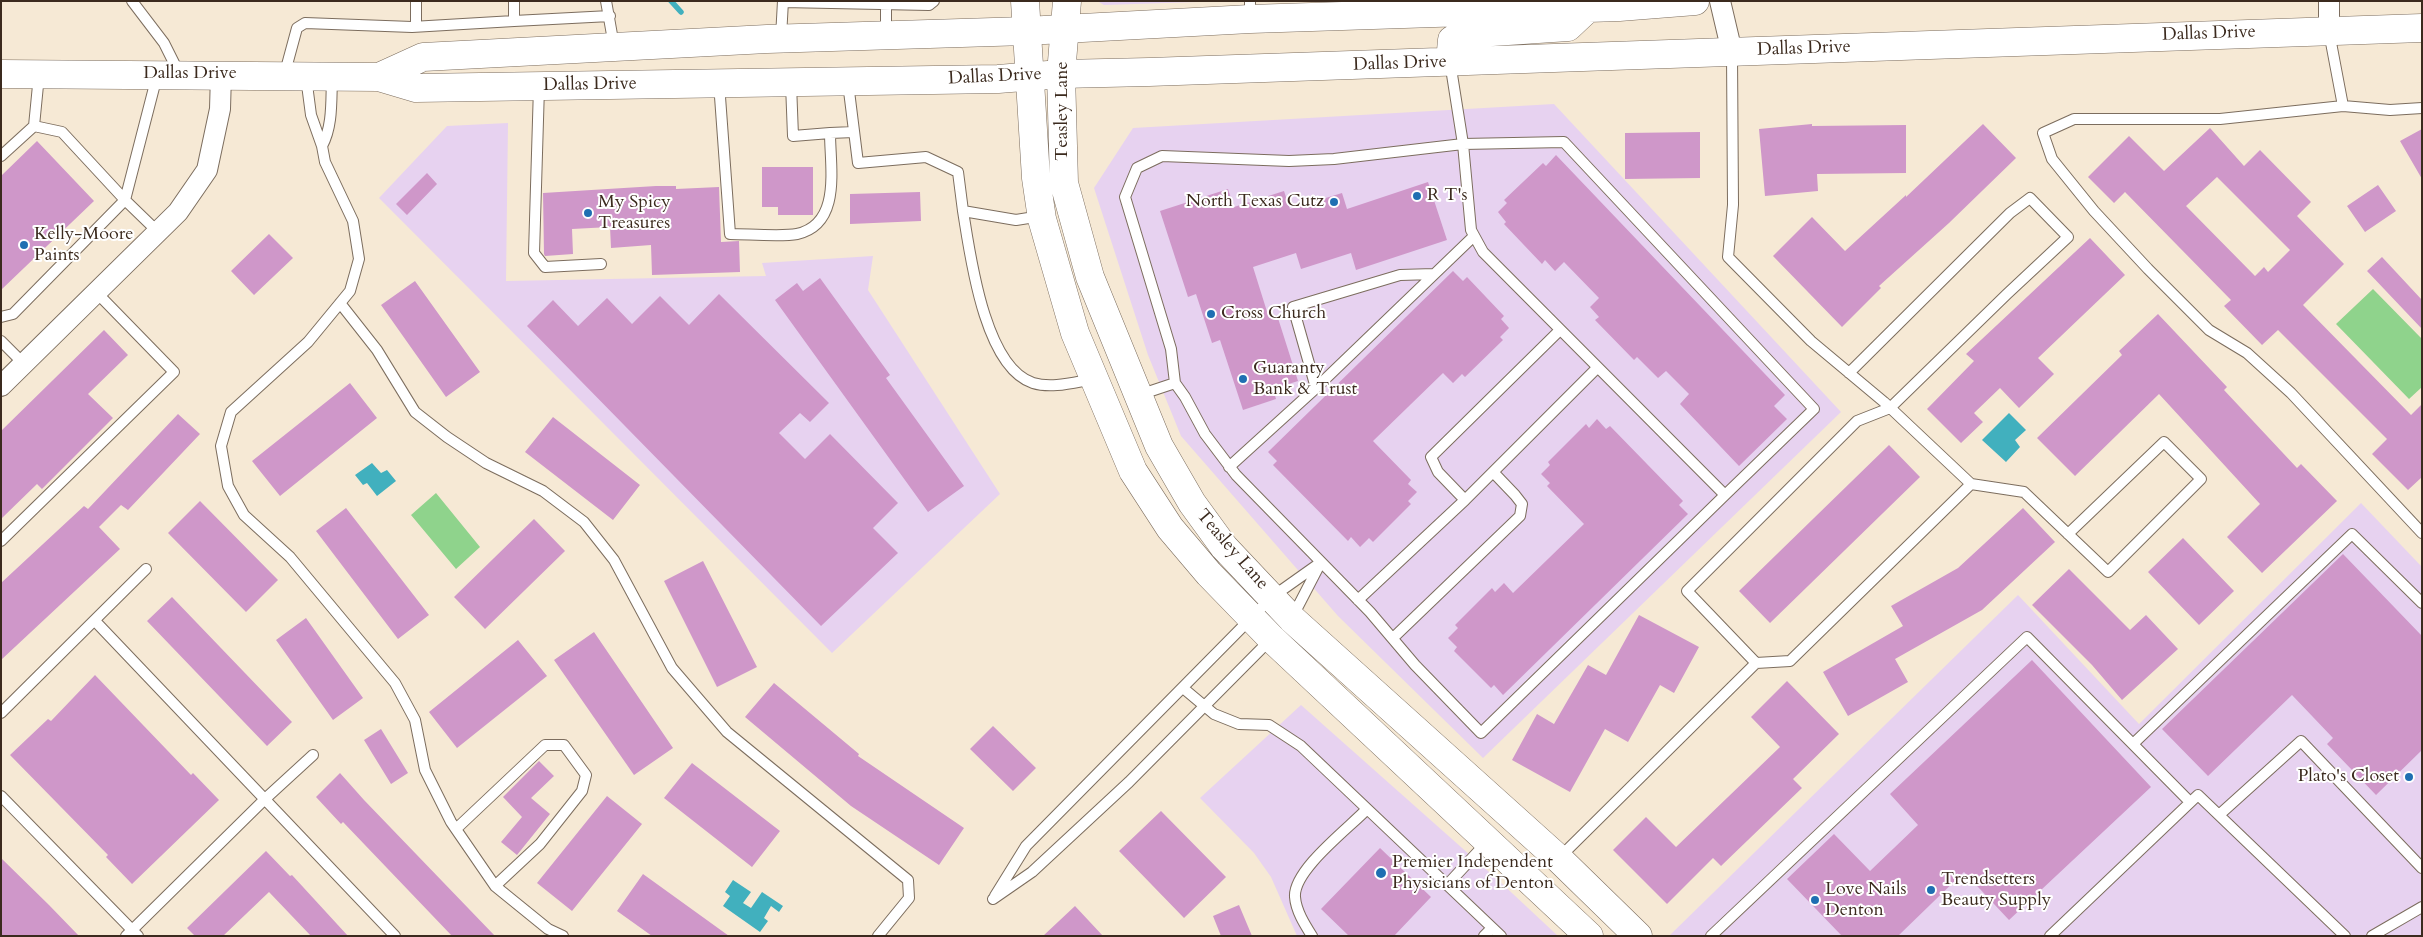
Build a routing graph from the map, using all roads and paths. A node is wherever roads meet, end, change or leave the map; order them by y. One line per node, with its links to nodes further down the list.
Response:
1 (132, 1): 29 (lane)
2 (416, 1): 17 (lane)
3 (514, 1): 16 (lane)
4 (606, 1): 15 (lane)
5 (934, 1): 11 (lane)
6 (1025, 1): 19 (main road, Teasley Lane)
7 (1694, 1): 12 (main road, Dallas Drive)
8 (1720, 1): 25 (street)
9 (2329, 1): 20 (street)
10 (783, 2): 11 (lane); 22 (lane)
11 (886, 3): 21 (lane)
12 (1589, 8): 13 (main road, Dallas Drive); 26 (main road)
13 (1250, 10): 14 (main road, Dallas Drive)
14 (1066, 14): 19 (main road, Dallas Drive); 31 (main road, Teasley Lane)
15 (610, 16): 16 (lane); 23 (lane)
16 (514, 21): 17 (lane)
17 (416, 26): 33 (lane)
18 (2422, 28): 20 (main road, Dallas Drive)
19 (1026, 30): 21 (main road, Dallas Drive); 32 (main road, Teasley Lane)
20 (2329, 30): 25 (main road, Dallas Drive); 41 (lane)
21 (886, 34): 22 (main road, Dallas Drive)
22 (781, 38): 23 (main road, Dallas Drive)
23 (614, 47): 24 (main road, Dallas Drive)
24 (586, 48): 35 (main road, Dallas Drive); 39 (main road)
25 (1732, 52): 26 (main road, Dallas Drive); 63 (lane)
26 (1450, 62): 31 (main road, Dallas Drive); 46 (lane)
27 (1, 74): 28 (main road, Dallas Drive)
28 (39, 74): 29 (main road, Dallas Drive); 43 (lane)
29 (169, 74): 30 (main road, Dallas Drive); 49 (lane)
30 (221, 74): 33 (main road, Dallas Drive); 52 (street)
31 (1061, 74): 32 (main road, Dallas Drive); 68 (main road, Teasley Lane)
32 (1029, 75): 36 (main road, Dallas Drive); 51 (main road, Teasley Lane)
33 (295, 76): 34 (main road, Dallas Drive); 47 (lane)
34 (332, 76): 35 (main road, Dallas Drive); 47 (lane)
35 (379, 77): 40 (main road, Dallas Drive)
36 (847, 80): 37 (main road, Dallas Drive); 44 (lane)
37 (791, 81): 38 (main road, Dallas Drive); 45 (lane)
38 (719, 82): 39 (main road, Dallas Drive); 45 (lane)
39 (587, 85): 40 (main road, Dallas Drive)
40 (539, 86): 54 (lane)
41 (2343, 106): 42 (lane); 75 (lane)
42 (2422, 108)
43 (34, 126): 48 (lane); 49 (lane)
44 (854, 132): 45 (lane); 50 (lane)
45 (830, 133)
46 (1463, 144): 53 (lane); 65 (lane); 73 (lane)
47 (322, 146): 57 (lane)
48 (1, 156)
49 (125, 200): 52 (lane); 58 (lane)
50 (963, 211): 51 (lane); 64 (lane)
51 (1041, 216): 64 (main road, Teasley Lane)
52 (158, 232): 56 (street)
53 (1474, 236): 55 (lane); 59 (lane)
54 (600, 264)
55 (1434, 274): 67 (lane); 67 (lane)
56 (97, 292): 61 (street); 77 (lane)
57 (340, 303): 98 (lane); 109 (lane)
58 (1, 317)
59 (1560, 330): 62 (lane); 74 (lane)
60 (1, 341): 61 (lane)
61 (24, 364): 66 (street)
62 (1597, 368): 71 (lane); 73 (lane)
63 (1849, 373): 69 (lane); 69 (lane)
64 (1095, 379): 83 (main road, Teasley Lane)
65 (1175, 383): 68 (lane); 70 (lane)
66 (1, 386)
67 (1316, 388): 70 (lane)
68 (1138, 395): 80 (main road, Teasley Lane)
69 (1890, 408): 72 (lane); 87 (lane)
70 (1230, 467): 78 (lane)
71 (1493, 472): 74 (lane); 86 (lane)
72 (1971, 484): 76 (lane); 87 (lane)
73 (1724, 495): 86 (lane)
74 (1466, 500): 81 (lane)
75 (2422, 533)
76 (2068, 534): 76 (lane)
77 (1, 541)
78 (1321, 562): 80 (lane); 81 (lane); 85 (lane)
79 (146, 569): 84 (lane)
80 (1272, 597): 83 (lane); 85 (main road, Teasley Lane)
81 (1358, 600): 86 (lane)
82 (2422, 603): 91 (lane)
83 (1252, 618): 85 (main road, Teasley Lane); 88 (lane)
84 (95, 621): 90 (lane); 94 (lane)
85 (1282, 629): 89 (lane); 99 (main road, Teasley Lane); 100 (main road, Teasley Lane)
86 (1393, 638)
87 (1756, 663): 100 (lane)
88 (1183, 688): 89 (lane); 89 (lane)
89 (1204, 707): 96 (lane)
90 (1, 713)
91 (2133, 744): 95 (lane); 115 (lane)
92 (313, 755): 94 (lane)
93 (1, 796): 106 (lane)
94 (265, 800): 106 (lane); 107 (lane)
95 (2190, 802): 97 (lane); 116 (lane)
96 (1367, 810): 102 (lane); 110 (lane)
97 (2219, 815): 101 (lane); 117 (lane)
98 (456, 829): 103 (lane); 103 (lane)
99 (1487, 842): 102 (lane); 113 (main road, Teasley Lane)
100 (1558, 859): 114 (main road, Teasley Lane)
101 (2422, 868)
102 (1447, 885): 105 (lane)
103 (495, 886): 108 (lane)
104 (2422, 907): 118 (lane)
105 (1492, 928): 111 (lane); 112 (lane)
106 (132, 934)
107 (394, 936)
108 (563, 936)
109 (878, 936)
110 (1312, 936)
111 (1484, 936)
112 (1501, 936)
113 (1589, 936)
114 (1638, 936)
115 (1711, 936)
116 (2050, 936)
117 (2345, 936)
118 (2372, 936)

